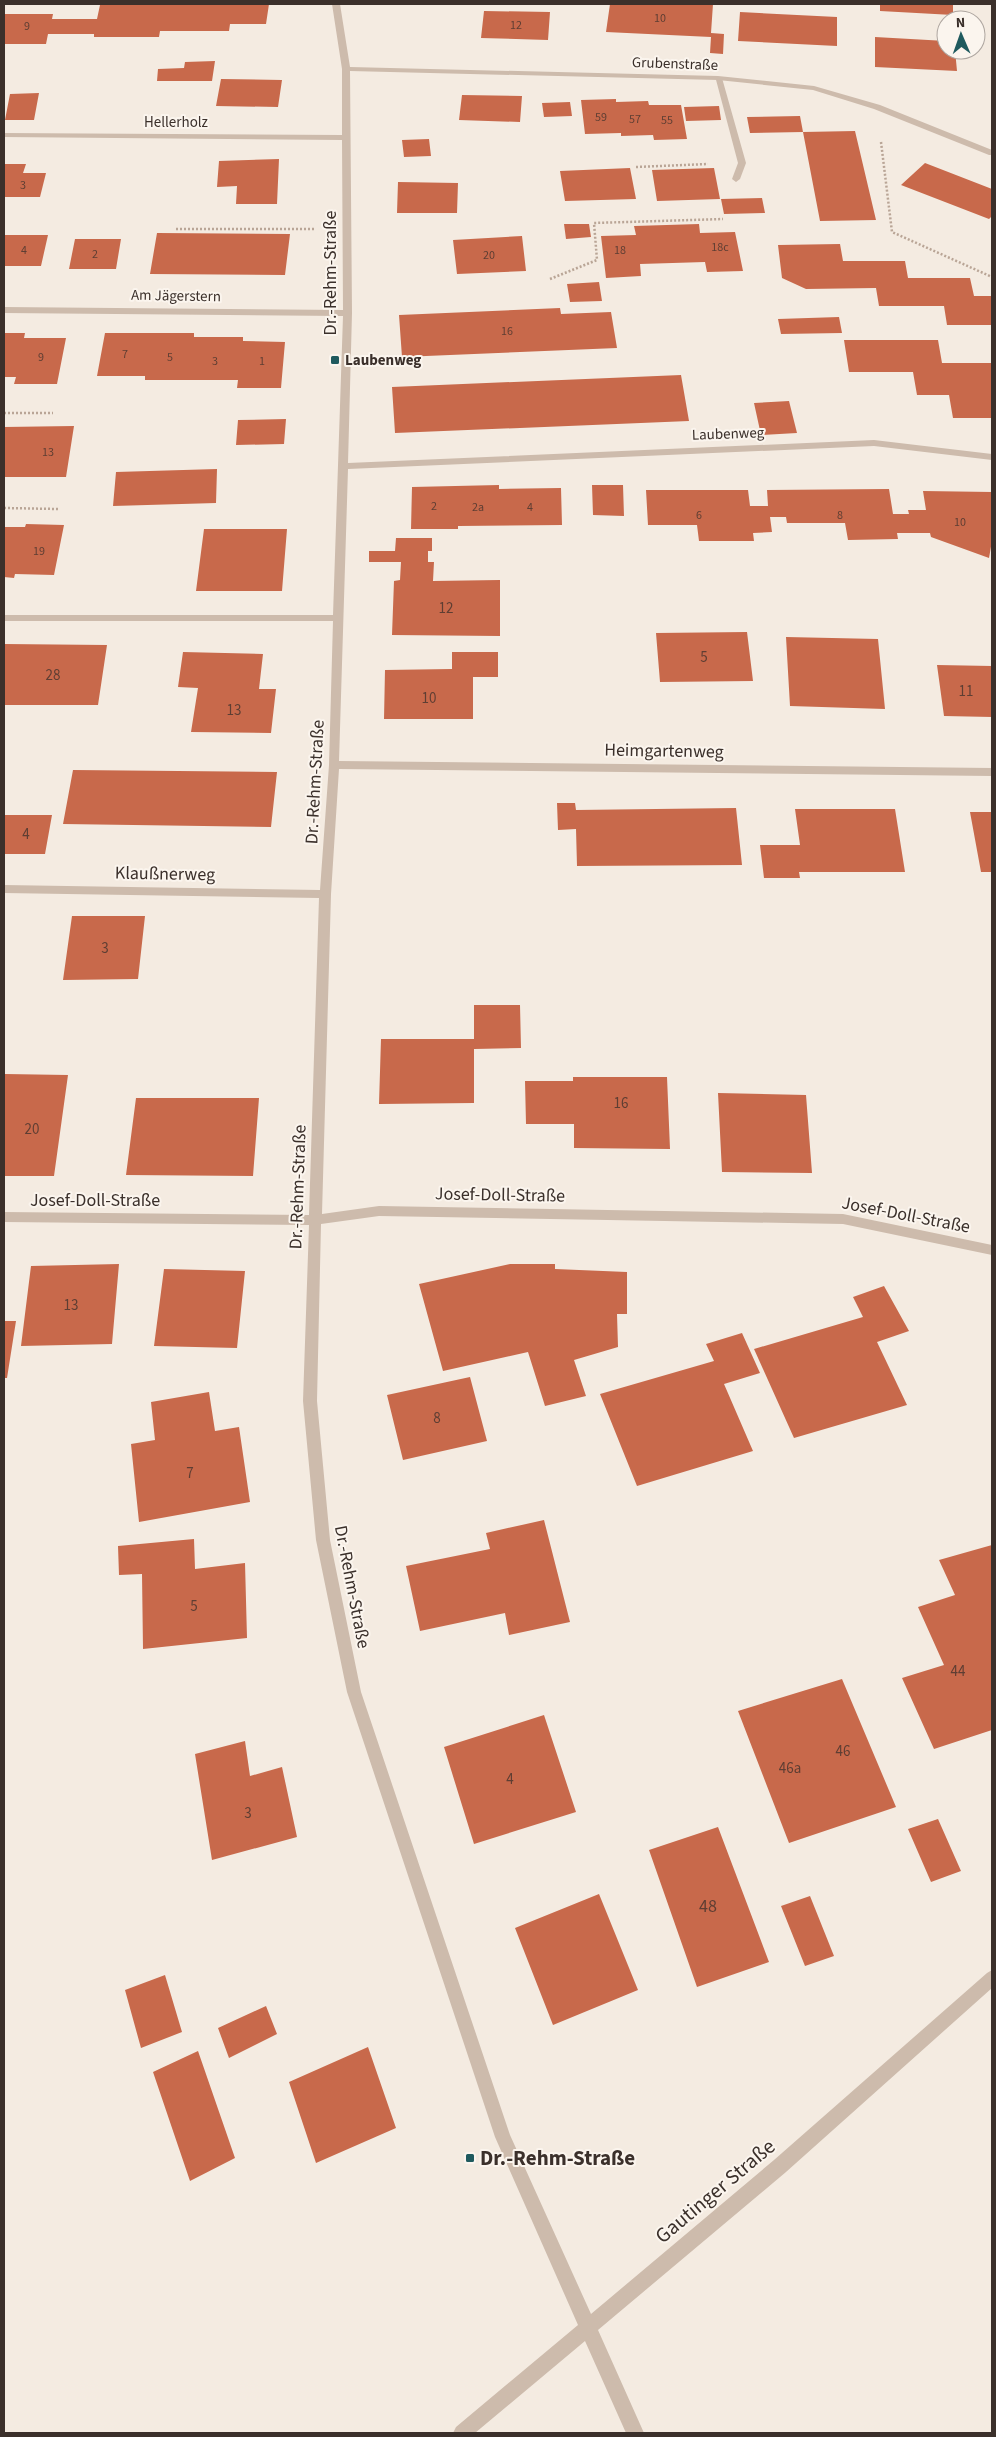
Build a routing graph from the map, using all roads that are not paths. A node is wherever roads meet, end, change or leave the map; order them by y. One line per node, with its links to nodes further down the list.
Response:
1 (336, 4): 2 (street, Dr.-Rehm-Straße)
2 (346, 69): 3 (street, Grubenstraße); 5 (street, Dr.-Rehm-Straße)
3 (718, 78): 6 (street, Grubenstraße); 7 (street)
4 (4, 135): 5 (street, Hellerholz)
5 (347, 138): 9 (street, Dr.-Rehm-Straße)
6 (992, 153)
7 (736, 179)
8 (4, 310): 9 (street, Am Jägerstern)
9 (348, 313): 11 (street, Dr.-Rehm-Straße)
10 (992, 458): 11 (street, Laubenweg)
11 (344, 466): 13 (street, Dr.-Rehm-Straße)
12 (4, 618): 13 (street)
13 (339, 618): 14 (street, Dr.-Rehm-Straße)
14 (334, 765): 15 (street, Heimgartenweg); 17 (street, Dr.-Rehm-Straße)
15 (992, 772)
16 (4, 889): 17 (street, Klaußnerweg)
17 (325, 894): 19 (street, Dr.-Rehm-Straße)
18 (4, 1217): 19 (street, Josef-Doll-Straße)
19 (314, 1220): 20 (street, Josef-Doll-Straße); 22 (street, Dr.-Rehm-Straße)
20 (992, 1250)
21 (992, 1978): 22 (street, Gautinger Straße)
22 (588, 2327): 23 (street, Gautinger Straße); 24 (street, Dr.-Rehm-Straße)
23 (462, 2433)
24 (635, 2433)

